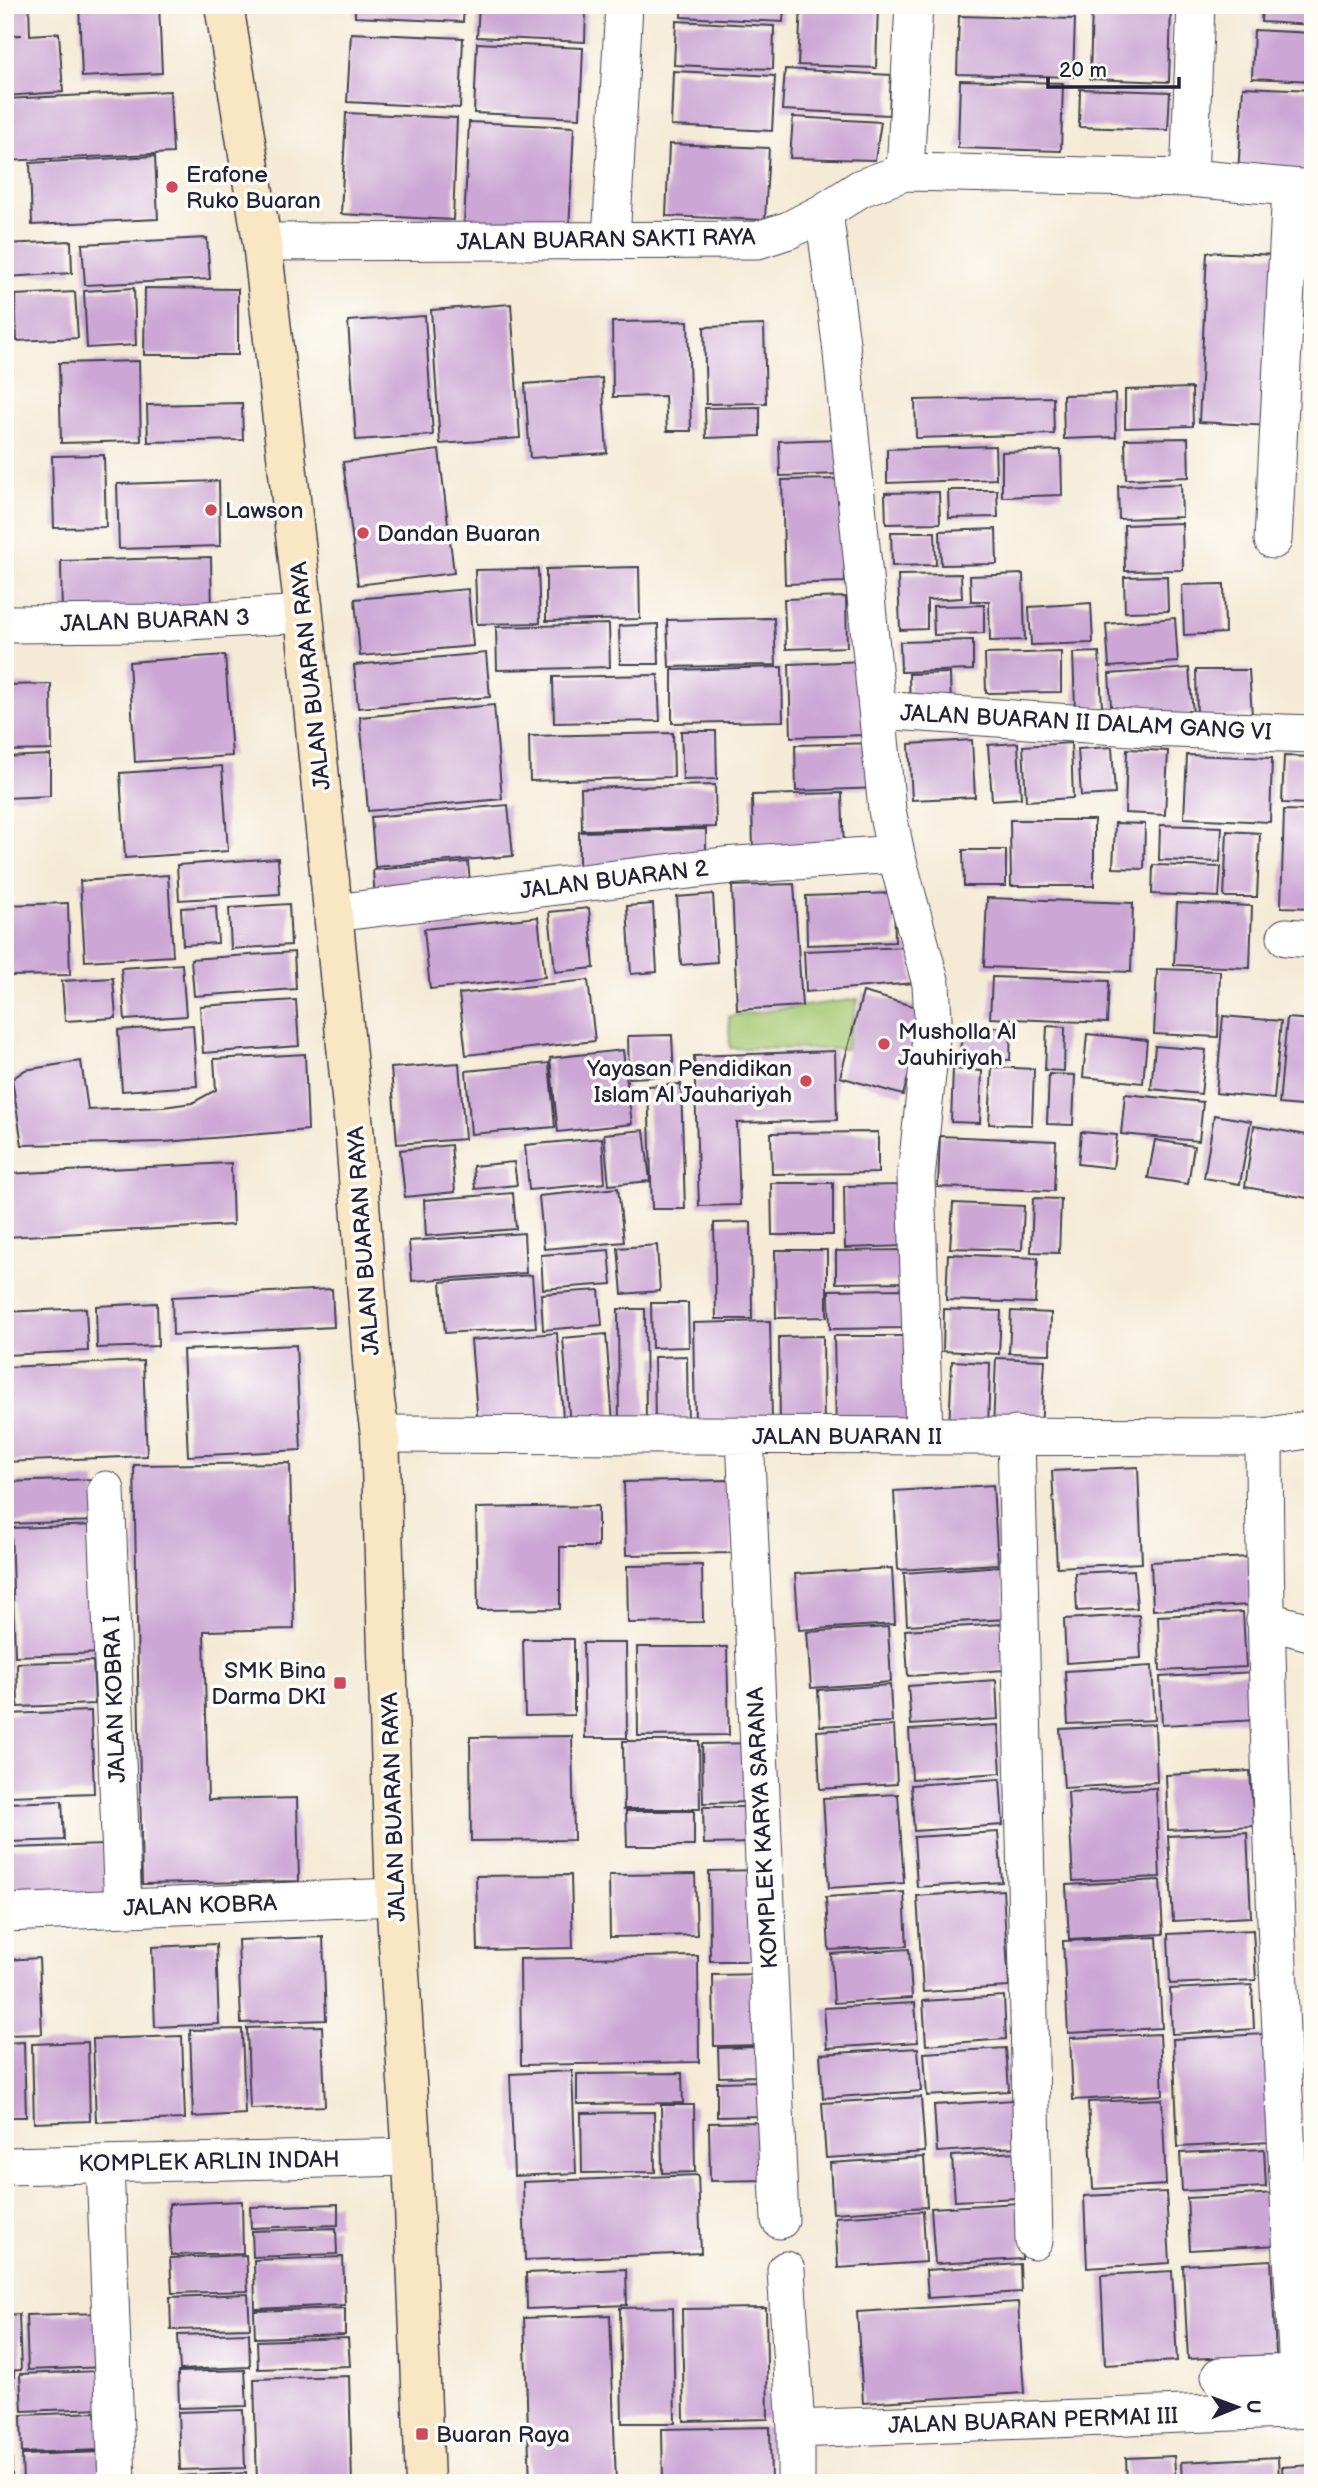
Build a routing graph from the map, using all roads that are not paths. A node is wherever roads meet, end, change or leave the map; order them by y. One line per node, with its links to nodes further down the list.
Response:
1 (225, 5): 10 (street, JALAN BUARAN RAYA)
2 (624, 5): 9 (street)
3 (914, 5): 5 (street)
4 (1196, 5): 6 (street)
5 (905, 172): 6 (street, JALAN BUARAN SAKTI RAYA); 8 (street, JALAN BUARAN SAKTI RAYA)
6 (1189, 178): 7 (street, JALAN BUARAN SAKTI RAYA)
7 (1302, 188): 11 (street)
8 (824, 212): 9 (street, JALAN BUARAN SAKTI RAYA); 14 (street)
9 (611, 241): 10 (street, JALAN BUARAN SAKTI RAYA)
10 (262, 242): 12 (street, JALAN BUARAN RAYA)
11 (1273, 540)
12 (304, 614): 13 (street, JALAN BUARAN 3); 17 (street, JALAN BUARAN RAYA)
13 (5, 624)
14 (877, 710): 15 (street, JALAN BUARAN II DALAM GANG VI); 16 (street, JALAN BUARAN II DALAM GANG VI)
15 (1313, 734)
16 (896, 854): 17 (street, JALAN BUARAN 2); 22 (street, JALAN BUARAN II DALAM GANG VI)
17 (333, 913): 19 (street, JALAN BUARAN RAYA)
18 (1313, 1429): 23 (street, JALAN BUARAN II)
19 (380, 1434): 21 (street, JALAN BUARAN II); 27 (street, JALAN BUARAN RAYA)
20 (1016, 1435): 22 (street, JALAN BUARAN II); 23 (street, JALAN BUARAN II); 34 (street)
21 (745, 1436): 22 (street, JALAN BUARAN II); 33 (street, KOMPLEK KARYA SARANA)
22 (924, 1436)
23 (1264, 1437): 25 (street)
24 (106, 1490): 28 (street, JALAN KOBRA I)
25 (1265, 1620): 26 (street); 36 (street)
26 (1313, 1633)
27 (395, 1897): 28 (street, JALAN KOBRA); 30 (street, JALAN BUARAN RAYA)
28 (122, 1908): 29 (street, JALAN KOBRA)
29 (5, 1913)
30 (412, 2157): 31 (street, KOMPLEK ARLIN INDAH); 41 (street, JALAN BUARAN RAYA)
31 (105, 2164): 32 (street, KOMPLEK ARLIN INDAH); 40 (street)
32 (5, 2166)
33 (780, 2220)
34 (1034, 2241)
35 (786, 2270): 39 (street)
36 (1305, 2373): 37 (street)
37 (1220, 2376)
38 (1313, 2409): 39 (street, JALAN BUARAN PERMAI III)
39 (796, 2429): 42 (street)
40 (117, 2483)
41 (425, 2483)
42 (796, 2483)

